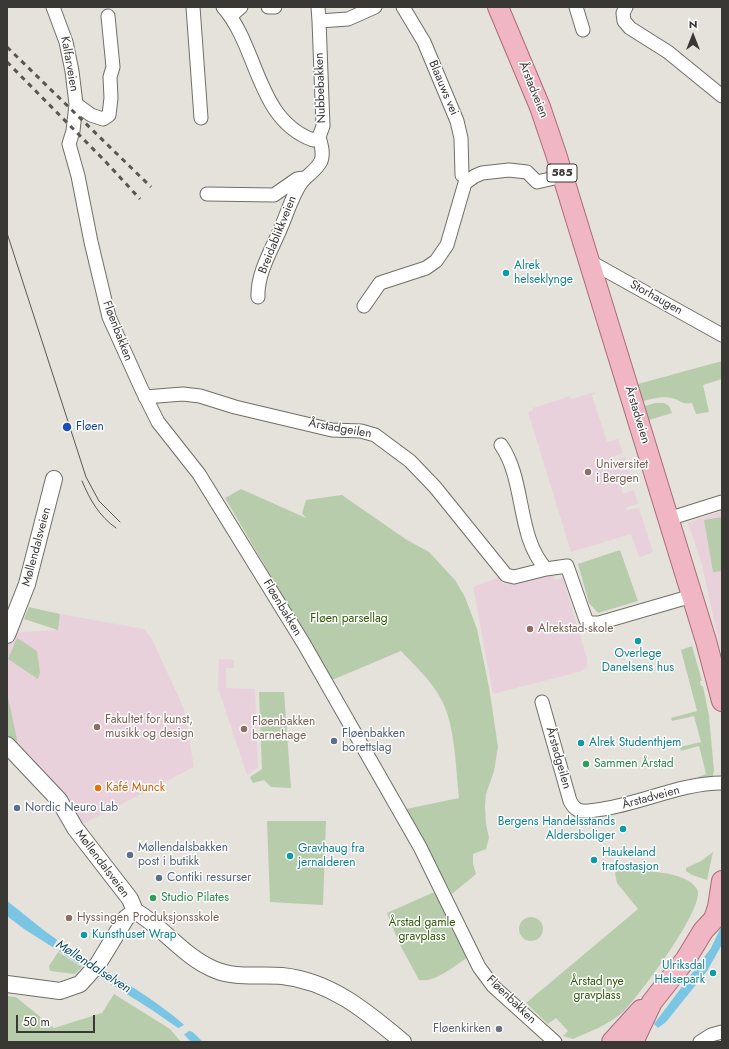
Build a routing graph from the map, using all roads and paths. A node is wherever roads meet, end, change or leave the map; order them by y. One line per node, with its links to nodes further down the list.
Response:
1 (53, 7): 17 (street, Kalfarveien)
2 (193, 7): 18 (street)
3 (241, 7): 12 (street, Nubbebakken)
4 (268, 7): 5 (street)
5 (275, 7)
6 (318, 7): 14 (street, Nubbebakken)
7 (375, 7): 14 (street)
8 (403, 7): 20 (street, Blaauws vei)
9 (498, 7): 21 (main road, Årstadveien / 585)
10 (576, 7): 15 (street)
11 (626, 7): 16 (street)
12 (227, 12): 19 (street, Nubbebakken)
13 (108, 16): 17 (street, Kalfarveien)
14 (319, 21): 19 (street, Nubbebakken)
15 (583, 30)
16 (722, 96)
17 (76, 104): 28 (street, Fløenbakken)
18 (201, 118)
19 (319, 137): 22 (street, Breidablikkveien)
20 (462, 175)
21 (563, 176): 24 (main road, Årstadveien / 585); 26 (street)
22 (308, 177): 23 (street, Breidablikkveien); 25 (street, Breidablikkveien)
23 (207, 194)
24 (589, 261): 27 (street, Storhaugen); 32 (main road, Årstadveien / 585)
25 (258, 297)
26 (364, 306)
27 (722, 335)
28 (145, 397): 33 (street, Årstadgeilen); 47 (street, Fløenbakken)
29 (501, 445): 33 (street)
30 (54, 479): 35 (street, Møllendalsveien)
31 (722, 502): 32 (street)
32 (668, 519): 34 (main road, Årstadveien / 585)
33 (546, 569): 34 (street, Årstadgeilen)
34 (692, 596): 36 (main road, Årstadveien / 585)
35 (7, 635)
36 (722, 701)
37 (542, 702): 40 (street, Årstadgeilen)
38 (7, 745): 42 (street, Møllendalsveien)
39 (722, 783): 40 (street, Årstadveien)
40 (579, 810)
41 (722, 881): 44 (main road)
42 (135, 911): 43 (street, Møllendalsveien); 46 (street)
43 (7, 984)
44 (652, 1002): 48 (main road); 49 (main road)
45 (721, 1029): 50 (street)
46 (403, 1042)
47 (555, 1042)
48 (612, 1042)
49 (633, 1042)
50 (700, 1042)

